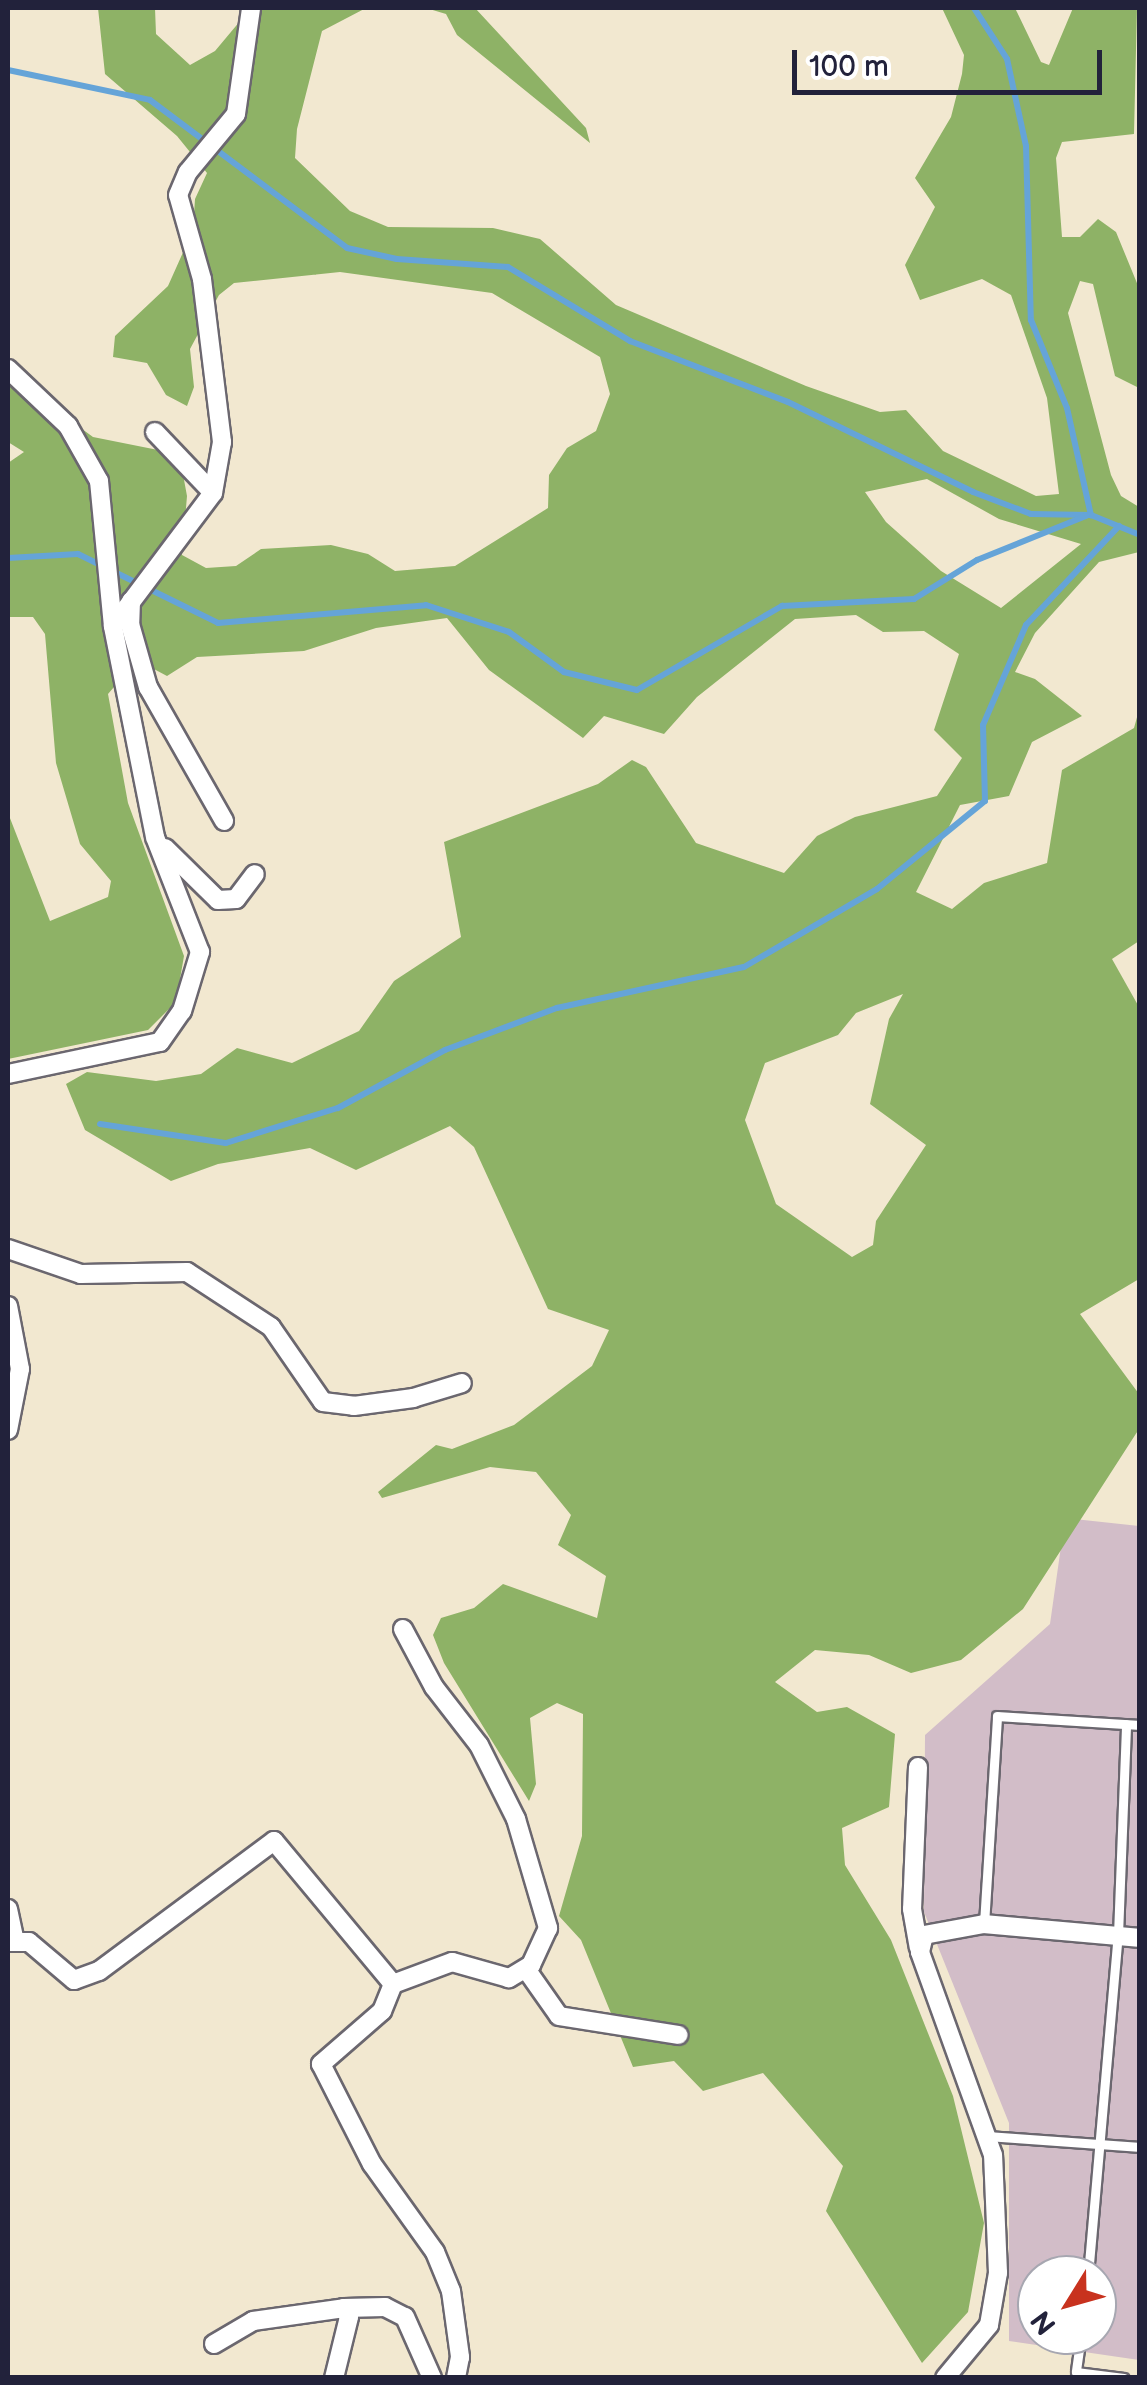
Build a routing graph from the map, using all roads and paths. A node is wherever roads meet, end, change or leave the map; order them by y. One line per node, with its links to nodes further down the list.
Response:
1 (251, 8): 4 (street)
2 (8, 369): 6 (street)
3 (156, 432): 4 (street)
4 (213, 494): 5 (street)
5 (131, 601): 6 (street); 7 (street)
6 (113, 626): 8 (street)
7 (224, 821)
8 (154, 836): 9 (street); 10 (street)
9 (255, 874)
10 (8, 1074)
11 (8, 1250): 13 (street)
12 (8, 1306): 14 (street)
13 (462, 1383)
14 (8, 1430)
15 (403, 1630): 25 (street)
16 (1126, 1724): 17 (lane); 20 (lane); 21 (lane)
17 (1140, 1725)
18 (918, 1767): 24 (street)
19 (8, 1908): 23 (street)
20 (984, 1924): 21 (street); 24 (street)
21 (1118, 1935): 22 (street); 29 (lane)
22 (1140, 1938)
23 (11, 1940): 26 (street)
24 (920, 1952): 28 (street)
25 (526, 1968): 26 (street); 27 (street)
26 (393, 1984): 37 (street)
27 (679, 2035)
28 (986, 2136): 29 (lane); 38 (street)
29 (1103, 2143): 30 (lane); 31 (lane)
30 (1140, 2147)
31 (1090, 2255)
32 (344, 2308): 33 (street); 35 (street); 36 (street)
33 (214, 2344)
34 (1078, 2355): 39 (lane)
35 (334, 2378)
36 (432, 2378)
37 (456, 2378)
38 (946, 2378)
39 (1124, 2378)

